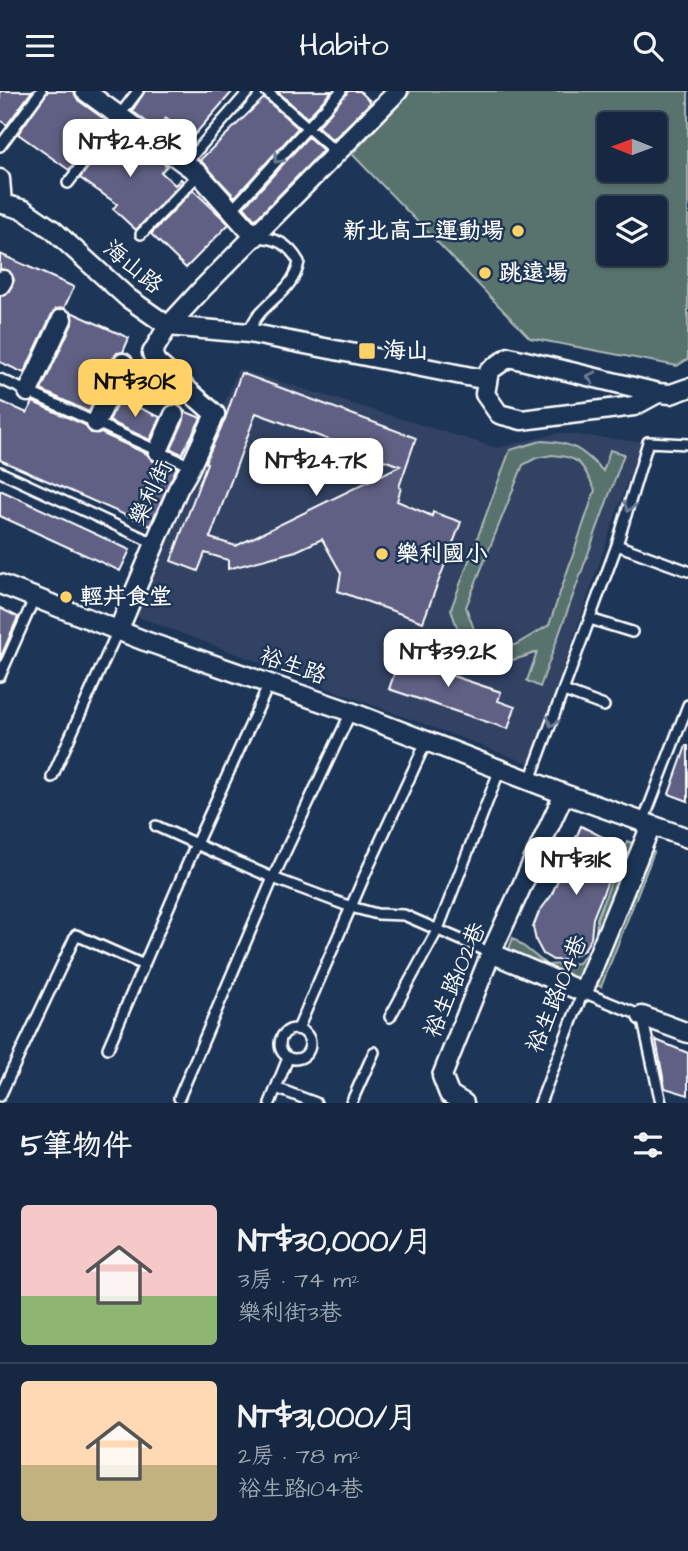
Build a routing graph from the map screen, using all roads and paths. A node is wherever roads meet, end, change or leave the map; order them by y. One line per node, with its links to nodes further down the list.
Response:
1 (41, 91): 10 (lane)
2 (85, 91): 8 (street)
3 (138, 91): 8 (lane)
4 (249, 91): 12 (lane)
5 (266, 91): 9 (lane)
6 (341, 91): 9 (lane)
7 (388, 94): 11 (street)
8 (120, 116): 12 (street); 14 (lane)
9 (308, 127): 11 (lane); 16 (lane, one-way to 16)
10 (0, 146)
11 (338, 154): 18 (street)
12 (192, 169): 16 (street); 17 (lane)
13 (0, 179): 15 (street)
14 (68, 183)
15 (1, 203): 20 (street, 海山路)
16 (232, 210): 18 (street)
17 (141, 234)
18 (255, 237): 20 (street); 21 (lane)
19 (62, 319): 26 (street)
20 (168, 326): 21 (street, 海山路); 32 (street, 樂利街)
21 (249, 333): 24 (street, 海山路)
22 (123, 363): 29 (street)
23 (0, 379): 26 (lane)
24 (487, 380): 27 (street, one-way to 24); 27 (street)
25 (688, 388): 27 (street)
26 (29, 392): 29 (lane)
27 (658, 393)
28 (174, 415): 31 (street)
29 (96, 423): 31 (lane)
30 (688, 444): 35 (lane, one-way to 35)
31 (158, 451): 32 (lane)
32 (191, 466): 34 (street, 樂利街)
33 (0, 472): 34 (lane)
34 (154, 543): 40 (street, 樂利街)
35 (617, 545): 36 (lane); 39 (lane)
36 (688, 571)
37 (0, 584): 38 (street, 裕生路)
38 (34, 599): 40 (street, 裕生路); 42 (lane)
39 (590, 619): 41 (lane); 44 (lane)
40 (119, 629): 43 (street, 裕生路); 50 (lane)
41 (632, 632)
42 (0, 676)
43 (269, 684): 47 (street, 裕生路); 56 (lane)
44 (564, 691): 45 (lane); 51 (lane, one-way to 51)
45 (604, 706)
46 (687, 708): 53 (lane)
47 (351, 712): 48 (street, 裕生路); 57 (lane)
48 (427, 740): 49 (street, 裕生路); 58 (lane)
49 (500, 769): 51 (street, 裕生路); 59 (lane)
50 (52, 777)
51 (530, 780): 52 (street, 裕生路)
52 (564, 794): 53 (street, 裕生路); 60 (street, 裕生路102巷)
53 (647, 824): 55 (street, 裕生路); 62 (street, 裕生路104巷)
54 (156, 825): 56 (lane)
55 (688, 838)
56 (196, 844): 57 (lane); 61 (lane)
57 (273, 878): 58 (lane); 72 (lane)
58 (351, 907): 59 (lane); 65 (lane)
59 (438, 929): 60 (lane); 64 (lane)
60 (491, 953): 62 (street); 76 (street, 裕生路102巷)
61 (144, 965): 67 (lane); 71 (lane)
62 (583, 992): 63 (lane); 77 (lane, 裕生路104巷)
63 (642, 1016): 66 (street); 78 (lane)
64 (390, 1017)
65 (298, 1029): 69 (lane); 69 (lane)
66 (688, 1033)
67 (108, 1048)
68 (374, 1052): 75 (lane)
69 (288, 1058): 70 (lane)
70 (276, 1088): 73 (lane); 74 (lane)
71 (0, 1096)
72 (179, 1098)
73 (270, 1103)
74 (316, 1103)
75 (351, 1103)
76 (464, 1103)
77 (540, 1103)
78 (661, 1103)

